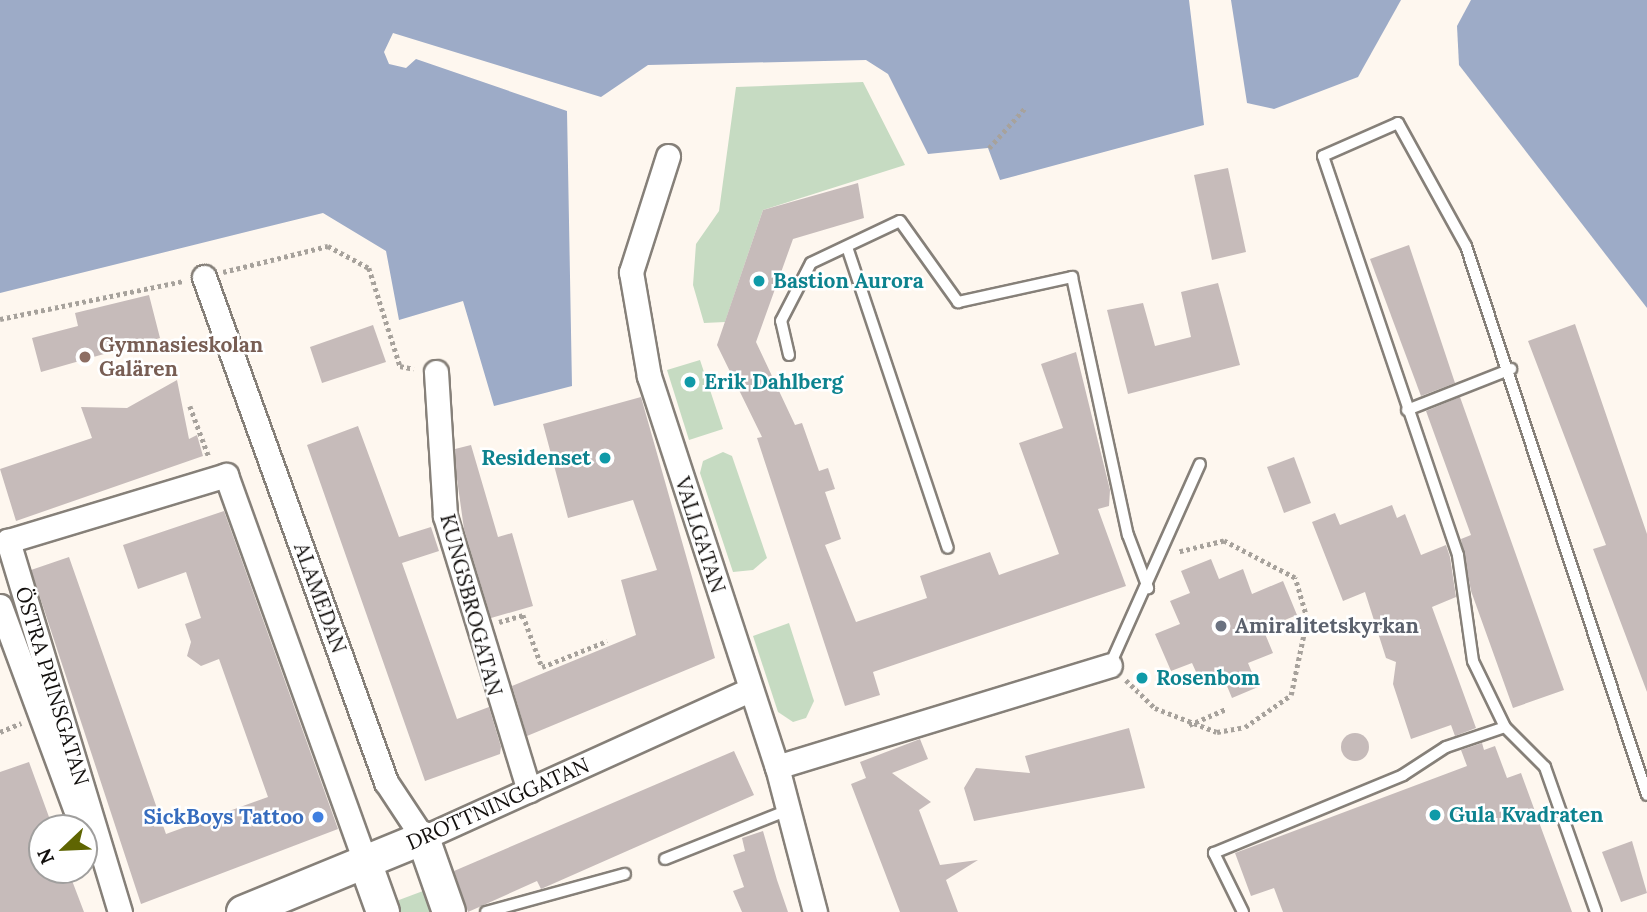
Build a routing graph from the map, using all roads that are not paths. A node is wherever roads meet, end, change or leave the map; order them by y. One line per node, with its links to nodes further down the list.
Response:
1 (668, 156): 13 (street, VALLGATAN)
2 (848, 247): 4 (lane); 9 (lane); 10 (lane)
3 (204, 277): 20 (street, ALAMEDAN)
4 (789, 355)
5 (1511, 369): 7 (lane); 7 (lane); 17 (lane)
6 (436, 372): 16 (street, KUNGSBROGATAN)
7 (1407, 410): 14 (lane)
8 (1200, 464): 10 (lane)
9 (948, 548)
10 (1148, 588): 12 (lane)
11 (0, 606): 19 (street, ÖSTRA PRINSGATAN)
12 (1110, 665): 15 (street)
13 (750, 690): 15 (street, VALLGATAN); 16 (street, DROTTNINGGATAN)
14 (1505, 727): 31 (lane); 32 (lane)
15 (777, 766): 18 (street, VALLGATAN)
16 (529, 790): 20 (street, DROTTNINGGATAN)
17 (1647, 795)
18 (788, 810): 21 (lane); 30 (street, VALLGATAN)
19 (77, 814)
20 (423, 838): 22 (street, DROTTNINGGATAN); 28 (street, ALAMEDAN)
21 (665, 859)
22 (365, 862): 25 (street, ÖSTRA PRINSGATAN); 26 (street, DROTTNINGGATAN); 27 (street)
23 (98, 865): 25 (street, ÖSTRA PRINSGATAN)
24 (625, 874): 29 (lane)
25 (118, 912)
26 (243, 912)
27 (383, 912)
28 (449, 912)
29 (486, 912)
30 (815, 912)
31 (1243, 912)
32 (1596, 912)

